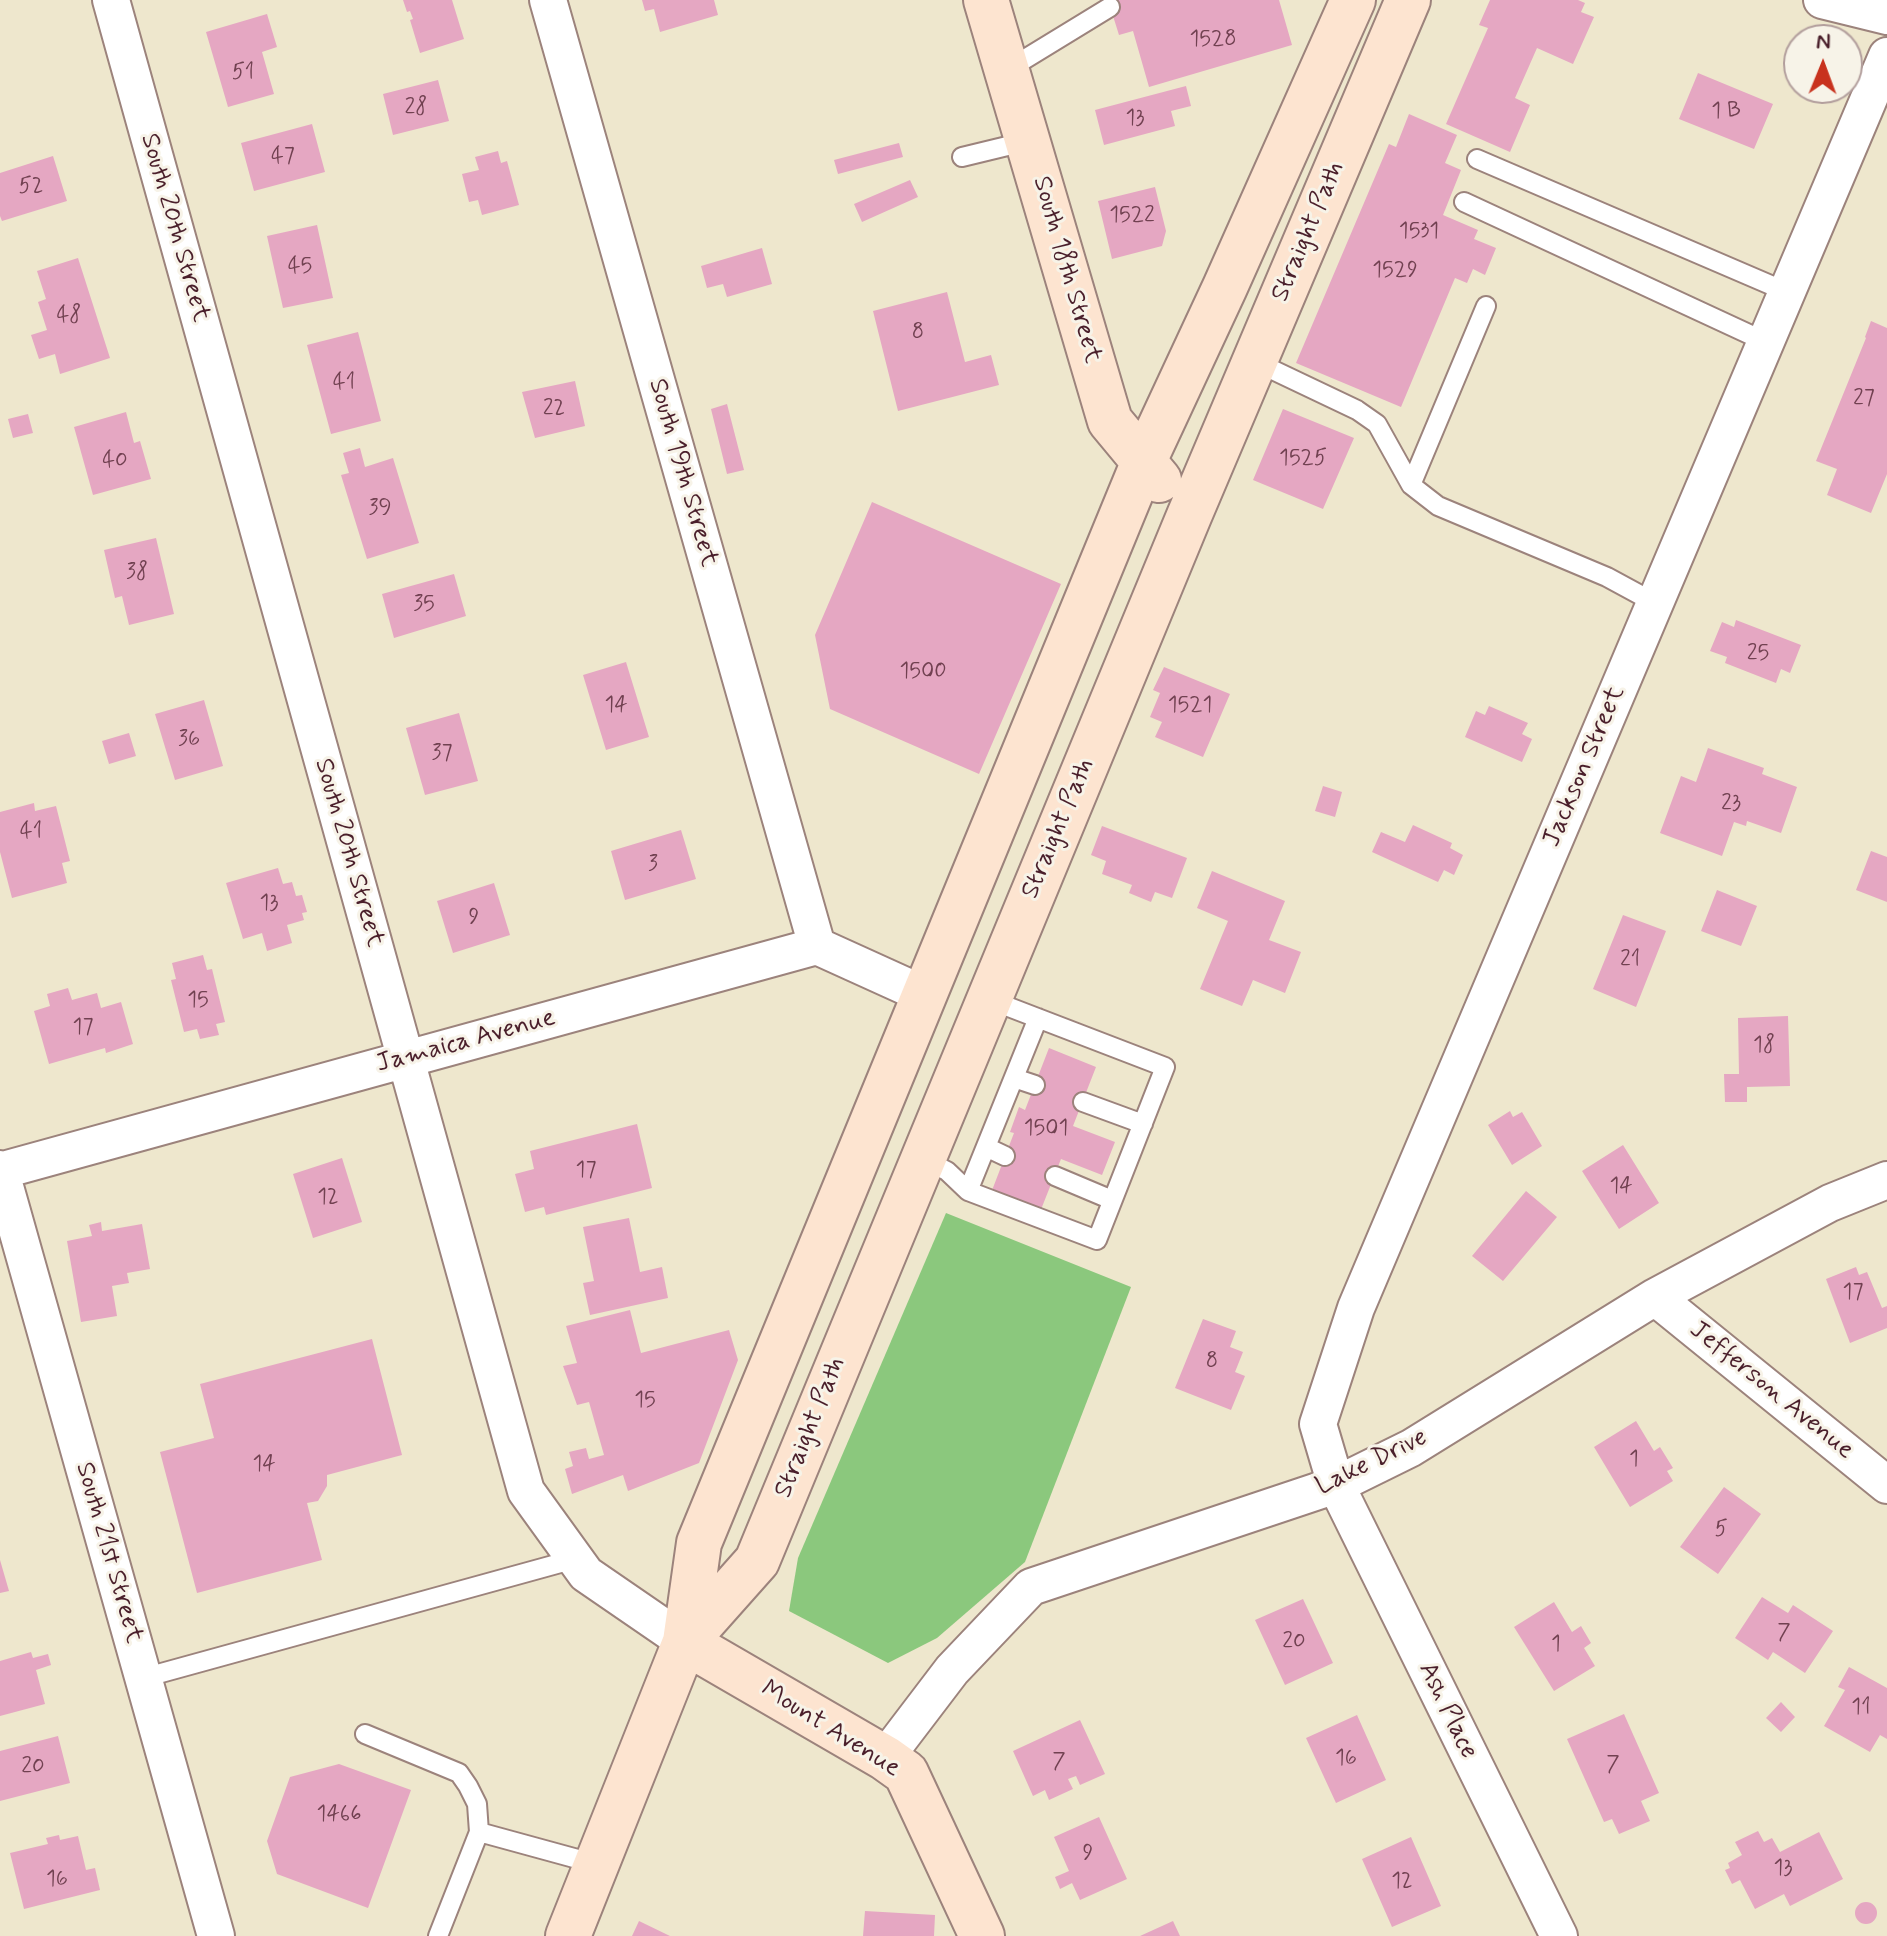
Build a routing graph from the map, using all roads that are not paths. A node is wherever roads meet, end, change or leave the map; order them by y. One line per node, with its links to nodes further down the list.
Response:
1 (111, 0): 27 (street, South 20th Street)
2 (548, 0): 23 (street, South 19th Street)
3 (986, 0): 10 (main road, South 18th Street)
4 (1353, 0): 19 (main road, Straight Path)
5 (1408, 0): 18 (main road, Straight Path)
6 (1822, 0): 8 (street)
7 (1110, 7): 10 (lane)
8 (1887, 16)
9 (1887, 56): 15 (street, Jackson Street)
10 (1007, 70): 11 (main road, South 18th Street)
11 (1028, 141): 12 (lane); 19 (main road, South 18th Street)
12 (962, 157)
13 (1477, 159): 15 (lane)
14 (1464, 202): 17 (lane)
15 (1787, 292): 17 (street, Jackson Street)
16 (1486, 306): 20 (lane)
17 (1766, 342): 22 (street, Jackson Street)
18 (1254, 361): 20 (lane); 21 (main road, Straight Path)
19 (1144, 461): 21 (main road, South 18th Street); 24 (main road, Straight Path)
20 (1411, 485): 22 (lane)
21 (1189, 516): 25 (main road, Straight Path)
22 (1655, 603): 41 (street, Jackson Street)
23 (817, 946): 24 (street); 27 (street, Jamaica Avenue)
24 (925, 995): 44 (main road, Straight Path)
25 (988, 999): 26 (lane); 34 (main road, Straight Path)
26 (1038, 1018): 28 (lane); 31 (lane)
27 (405, 1058): 35 (street, Jamaica Avenue); 43 (street, South 20th Street)
28 (1014, 1078): 29 (lane); 32 (lane)
29 (1035, 1085)
30 (1083, 1102): 31 (lane)
31 (1143, 1124): 39 (lane)
32 (986, 1147): 33 (lane); 38 (lane)
33 (1005, 1156)
34 (922, 1159): 38 (lane); 44 (main road, Straight Path)
35 (0, 1170): 45 (street, South 21st Street)
36 (1055, 1176): 39 (lane)
37 (1887, 1180): 40 (street, Lake Drive)
38 (968, 1191): 39 (lane)
39 (1112, 1200)
40 (1655, 1297): 41 (street, Lake Drive); 42 (street, Jefferson Avenue)
41 (1336, 1485): 47 (street, Lake Drive); 54 (street, Ash Place)
42 (1887, 1485)
43 (575, 1559): 44 (street, South 20th Street); 45 (lane)
44 (685, 1642): 47 (main road, Mount Avenue); 49 (main road, Straight Path)
45 (143, 1678): 50 (street, South 21st Street)
46 (365, 1734): 48 (lane)
47 (885, 1758): 53 (main road, Mount Avenue)
48 (479, 1832): 49 (lane); 51 (lane)
49 (596, 1864): 52 (main road, Straight Path)
50 (216, 1936)
51 (438, 1936)
52 (568, 1936)
53 (982, 1936)
54 (1559, 1936)

